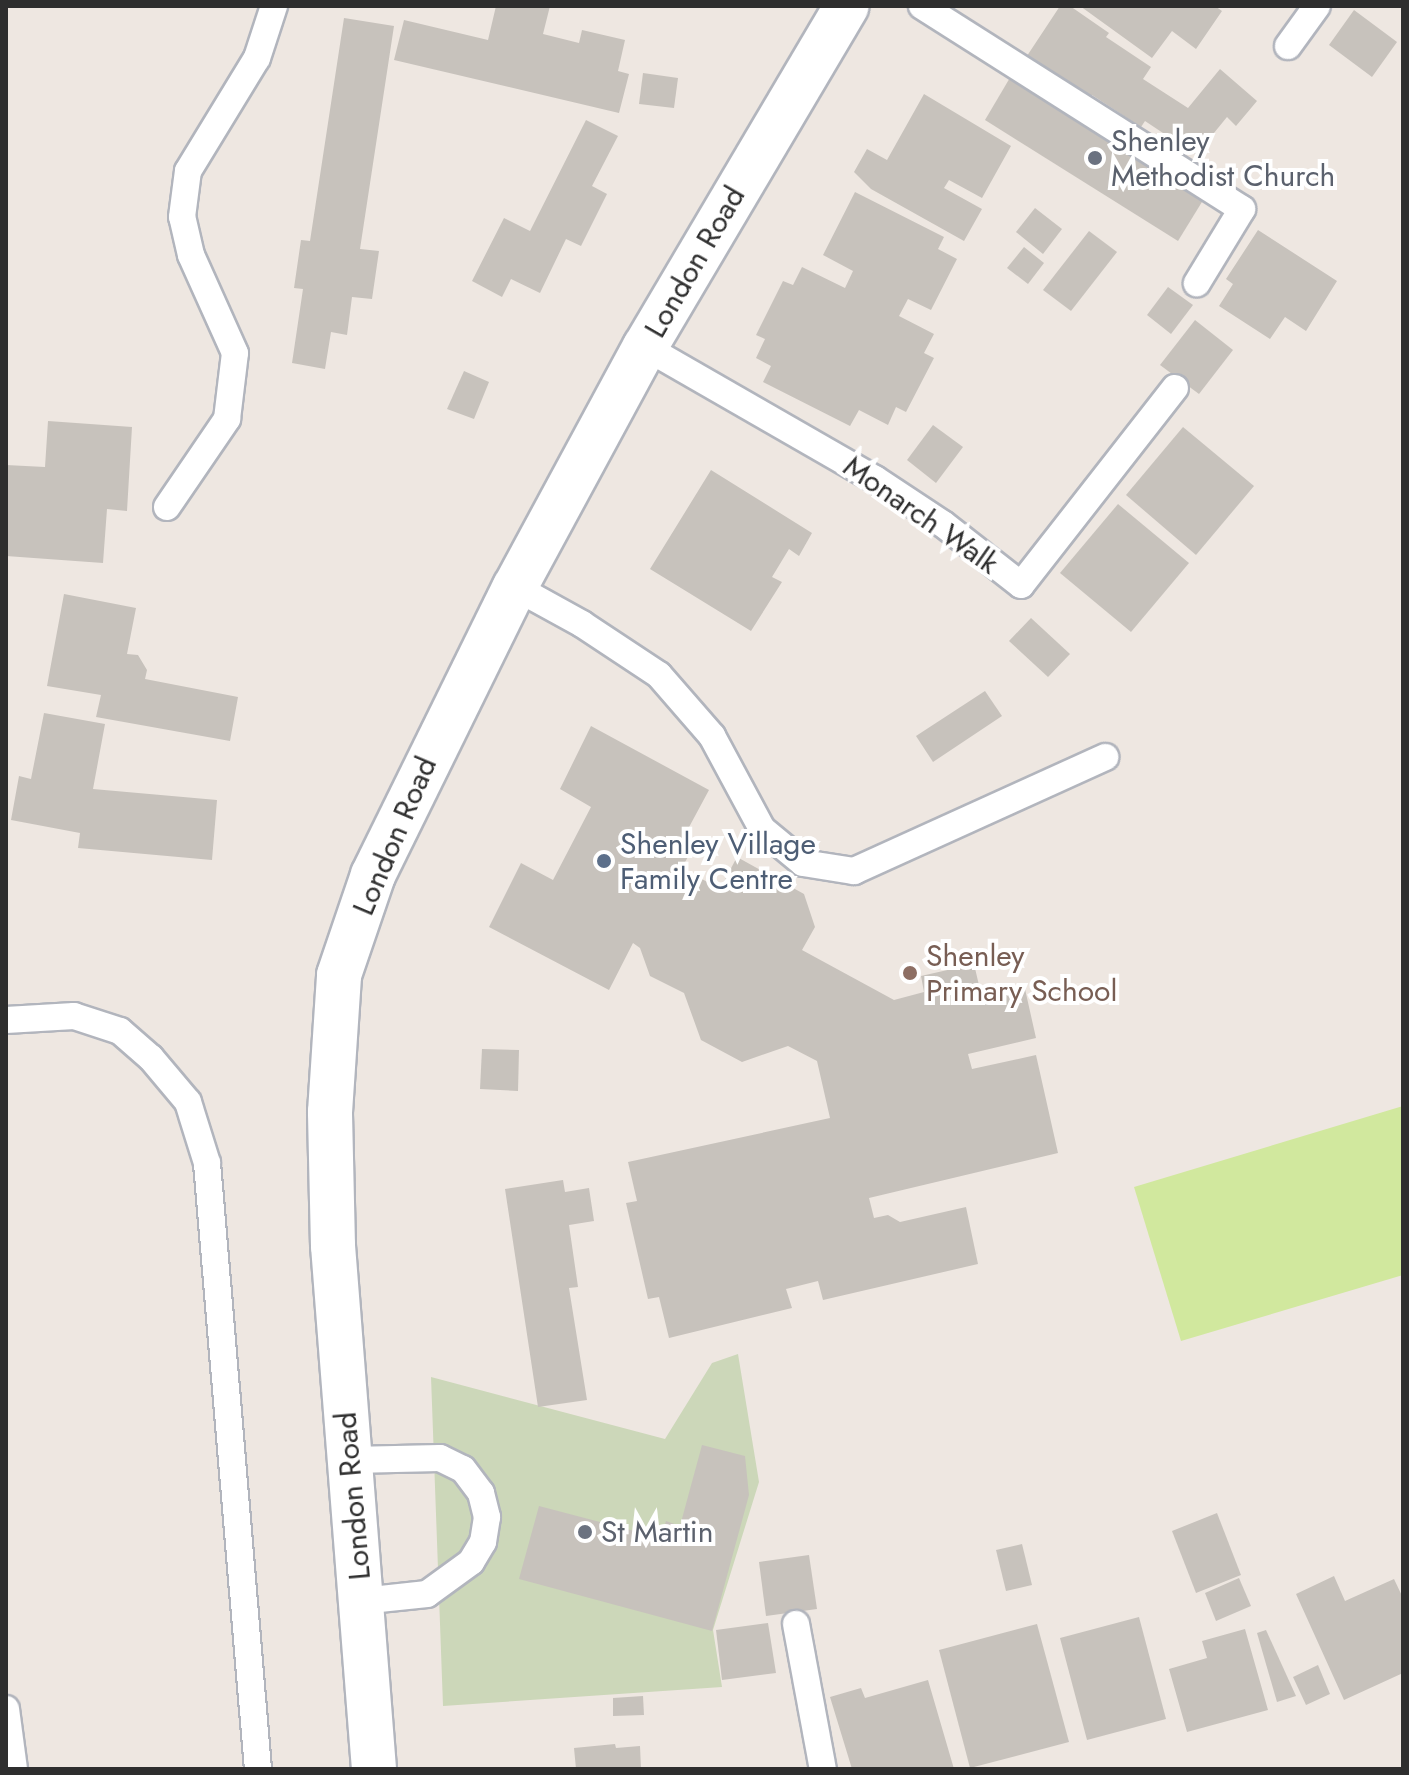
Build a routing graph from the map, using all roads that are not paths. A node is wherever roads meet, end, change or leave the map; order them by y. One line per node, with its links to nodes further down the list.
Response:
1 (274, 6): 9 (lane)
2 (847, 6): 7 (main road, London Road)
3 (922, 6): 6 (lane)
4 (1317, 6): 5 (lane)
5 (1288, 46)
6 (1197, 283)
7 (645, 347): 8 (lane, Monarch Walk); 10 (main road, London Road)
8 (1175, 388)
9 (167, 507)
10 (515, 587): 11 (lane); 13 (main road, London Road)
11 (1105, 757)
12 (6, 1020): 18 (lane)
13 (351, 1460): 14 (main road, London Road); 14 (lane)
14 (362, 1601): 19 (main road, London Road)
15 (796, 1624): 20 (lane)
16 (6, 1709): 17 (lane)
17 (14, 1769)
18 (258, 1769)
19 (374, 1769)
20 (823, 1769)

